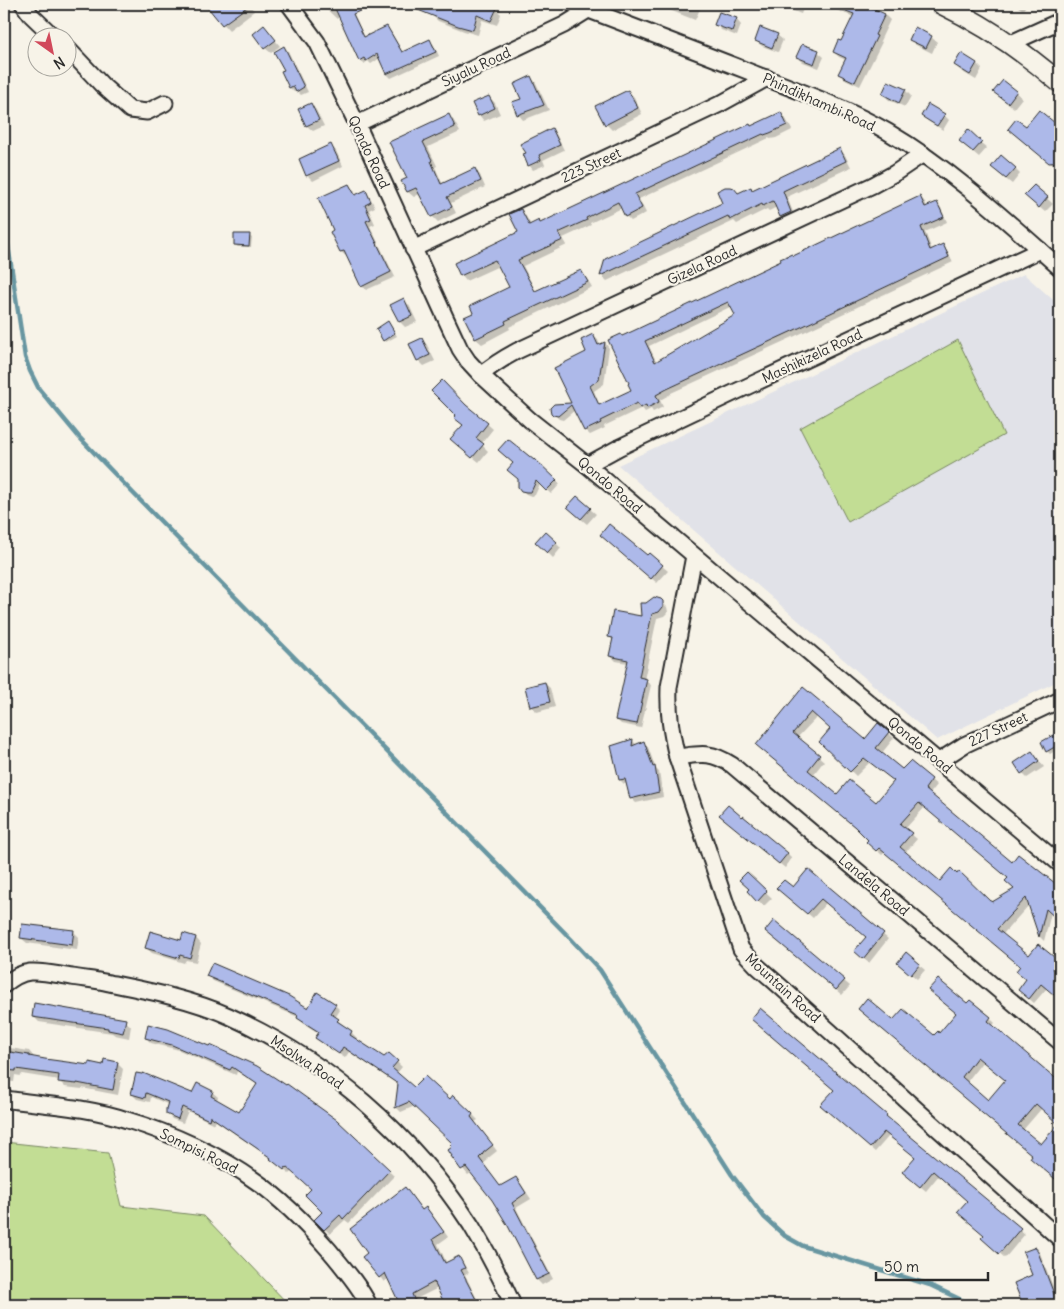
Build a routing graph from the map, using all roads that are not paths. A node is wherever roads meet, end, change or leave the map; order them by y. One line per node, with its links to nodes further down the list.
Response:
1 (23, 4): 7 (street)
2 (288, 4): 13 (street, Qondo Road)
3 (573, 4): 5 (street, Phindikhambi Road)
4 (941, 4): 8 (street)
5 (589, 7): 10 (street, Phindikhambi Road); 13 (street, Siyalu Road)
6 (1060, 21): 8 (street)
7 (45, 28)
8 (1010, 43): 11 (street)
9 (78, 60): 12 (street)
10 (767, 78): 14 (street, Phindikhambi Road); 15 (street, 223 Street)
11 (1060, 83)
12 (165, 104)
13 (356, 124): 15 (street, Qondo Road)
14 (923, 154): 16 (street, Phindikhambi Road); 18 (street, Gizela Road)
15 (413, 249): 18 (street, Qondo Road)
16 (1040, 250): 17 (street, Phindikhambi Road); 19 (street, Mashikizela Road)
17 (1060, 268)
18 (481, 375): 19 (street, Qondo Road)
19 (586, 465): 20 (street, Qondo Road)
20 (694, 556): 22 (street, Mountain Road); 23 (street, Qondo Road)
21 (1060, 700): 23 (street, 227 Street)
22 (677, 757): 28 (street, Landela Road); 30 (street, Mountain Road)
23 (939, 761): 25 (street, Qondo Road)
24 (1060, 845): 25 (street)
25 (1047, 853): 26 (street, Qondo Road)
26 (1060, 864)
27 (4, 985): 32 (street, Msolwa Road)
28 (1060, 1042)
29 (4, 1099): 31 (street, Sompisi Road)
30 (1060, 1239)
31 (369, 1305)
32 (514, 1305)

